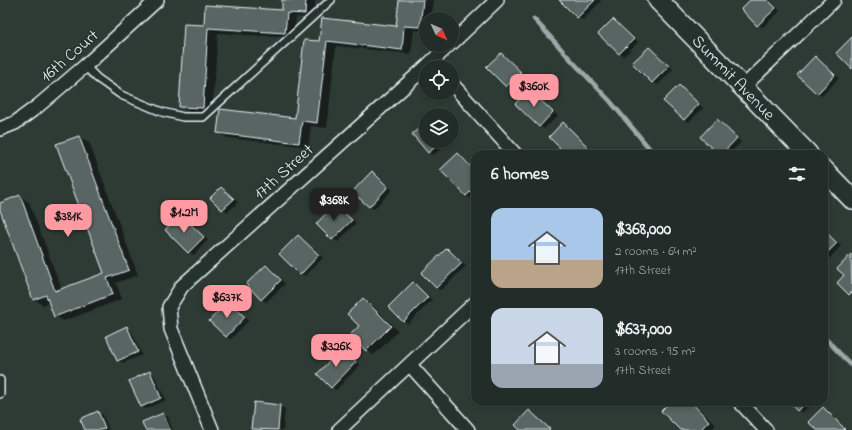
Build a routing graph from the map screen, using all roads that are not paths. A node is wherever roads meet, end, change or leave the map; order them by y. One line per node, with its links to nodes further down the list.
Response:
1 (157, 0): 9 (street, 16th Court)
2 (331, 0): 9 (lane)
3 (497, 0): 6 (street)
4 (658, 0): 11 (main road, Summit Avenue)
5 (834, 0): 11 (street)
6 (459, 36)
7 (443, 52): 8 (street, 17th Street)
8 (436, 60)
9 (85, 66): 13 (street, 16th Court)
10 (419, 76): 23 (street, 17th Street)
11 (743, 87): 15 (main road, Summit Avenue)
12 (459, 92): 14 (street)
13 (0, 129)
14 (511, 150)
15 (804, 150)
16 (828, 174): 17 (main road)
17 (852, 200)
18 (471, 307): 19 (street)
19 (410, 366): 24 (street); 25 (street)
20 (0, 380): 21 (lane)
21 (0, 394)
22 (744, 406): 26 (street)
23 (212, 430)
24 (339, 430)
25 (468, 430)
26 (766, 430)

